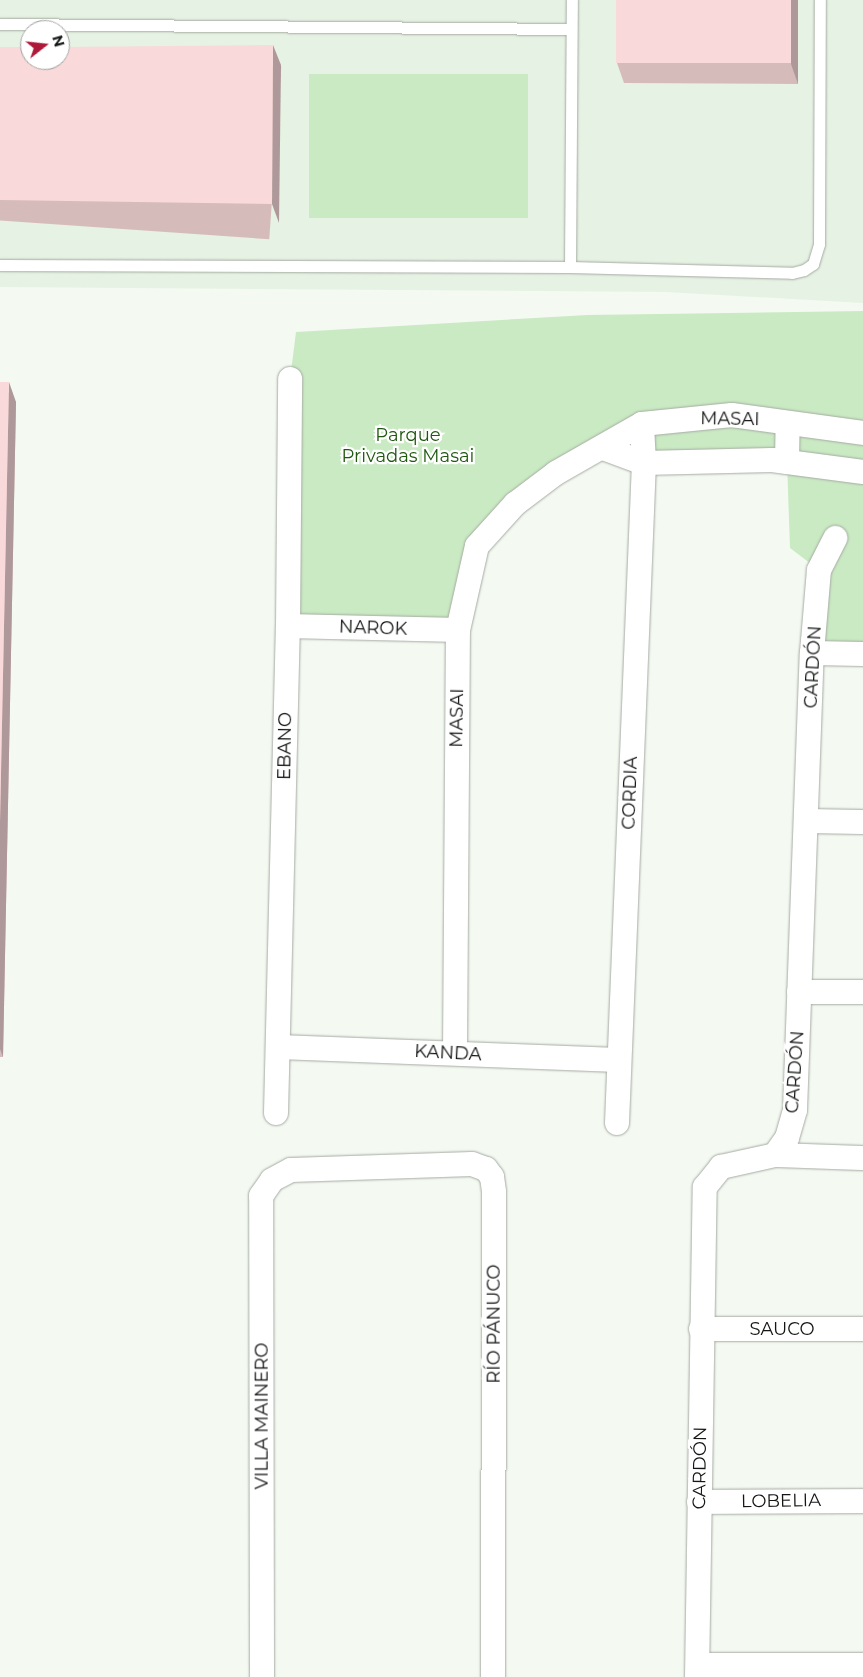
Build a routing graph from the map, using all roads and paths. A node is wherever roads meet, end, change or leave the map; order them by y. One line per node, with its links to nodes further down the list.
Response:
1 (572, 0): 4 (lane)
2 (820, 0): 6 (lane)
3 (0, 24): 4 (lane)
4 (571, 29): 6 (lane)
5 (0, 264): 6 (lane)
6 (570, 267)
7 (290, 379): 16 (street, EBANO)
8 (788, 423): 9 (street, MASAI); 10 (street, MASAI); 12 (street)
9 (642, 424): 11 (street, MASAI); 13 (street, CORDIA)
10 (863, 433)
11 (603, 448): 13 (street); 17 (street, MASAI)
12 (787, 462): 13 (street); 14 (street)
13 (644, 463): 26 (street, CORDIA)
14 (863, 472)
15 (835, 538): 18 (street, CARDÓN)
16 (288, 626): 17 (street, NAROK); 24 (street, EBANO)
17 (458, 630): 25 (street, MASAI)
18 (812, 653): 19 (street); 20 (street, CARDÓN)
19 (863, 654)
20 (806, 821): 21 (street); 22 (street, CARDÓN)
21 (863, 822)
22 (799, 992): 23 (street); 29 (street, CARDÓN)
23 (863, 992)
24 (278, 1047): 25 (street, KANDA); 27 (street, EBANO)
25 (455, 1053): 26 (street, KANDA)
26 (619, 1060): 28 (street, CORDIA)
27 (276, 1113)
28 (617, 1123)
29 (775, 1155): 30 (street); 32 (street, CARDÓN)
30 (863, 1158)
31 (291, 1170): 38 (street, VILLA MAINERO); 39 (street, RÍO PÁNUCO)
32 (701, 1329): 33 (street, SAUCO); 35 (street, CARDÓN)
33 (863, 1329)
34 (863, 1500): 35 (street, LOBELIA)
35 (699, 1502): 37 (street, CARDÓN)
36 (863, 1665): 37 (street)
37 (697, 1671)
38 (262, 1677)
39 (493, 1677)

